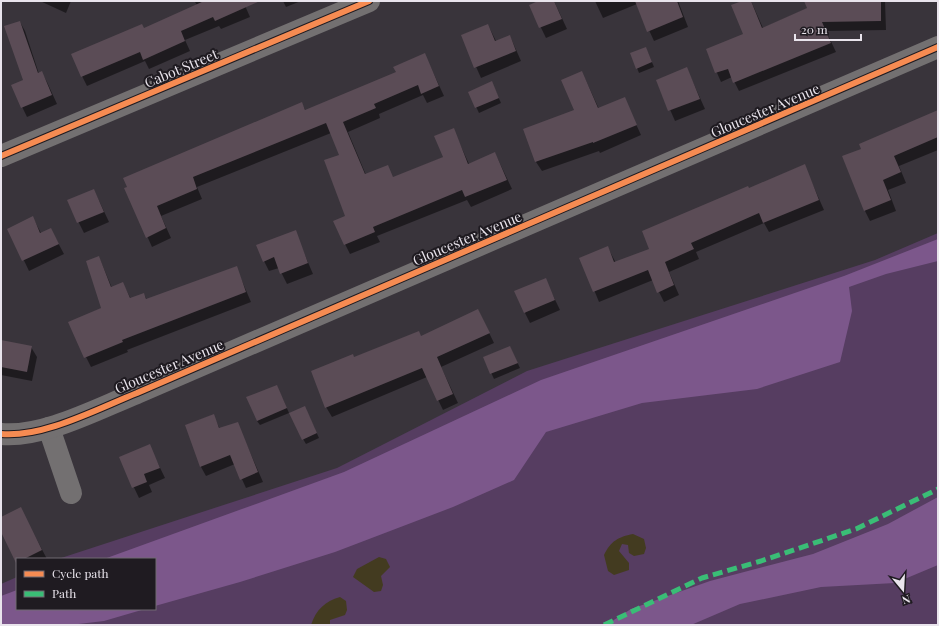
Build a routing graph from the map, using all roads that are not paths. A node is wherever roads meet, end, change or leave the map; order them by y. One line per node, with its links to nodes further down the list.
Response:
1 (369, 1): 3 (street, Cabot Street)
2 (938, 47): 4 (street, Gloucester Avenue)
3 (1, 156)
4 (50, 428): 5 (street, Gloucester Avenue); 6 (street)
5 (1, 434)
6 (71, 492)

